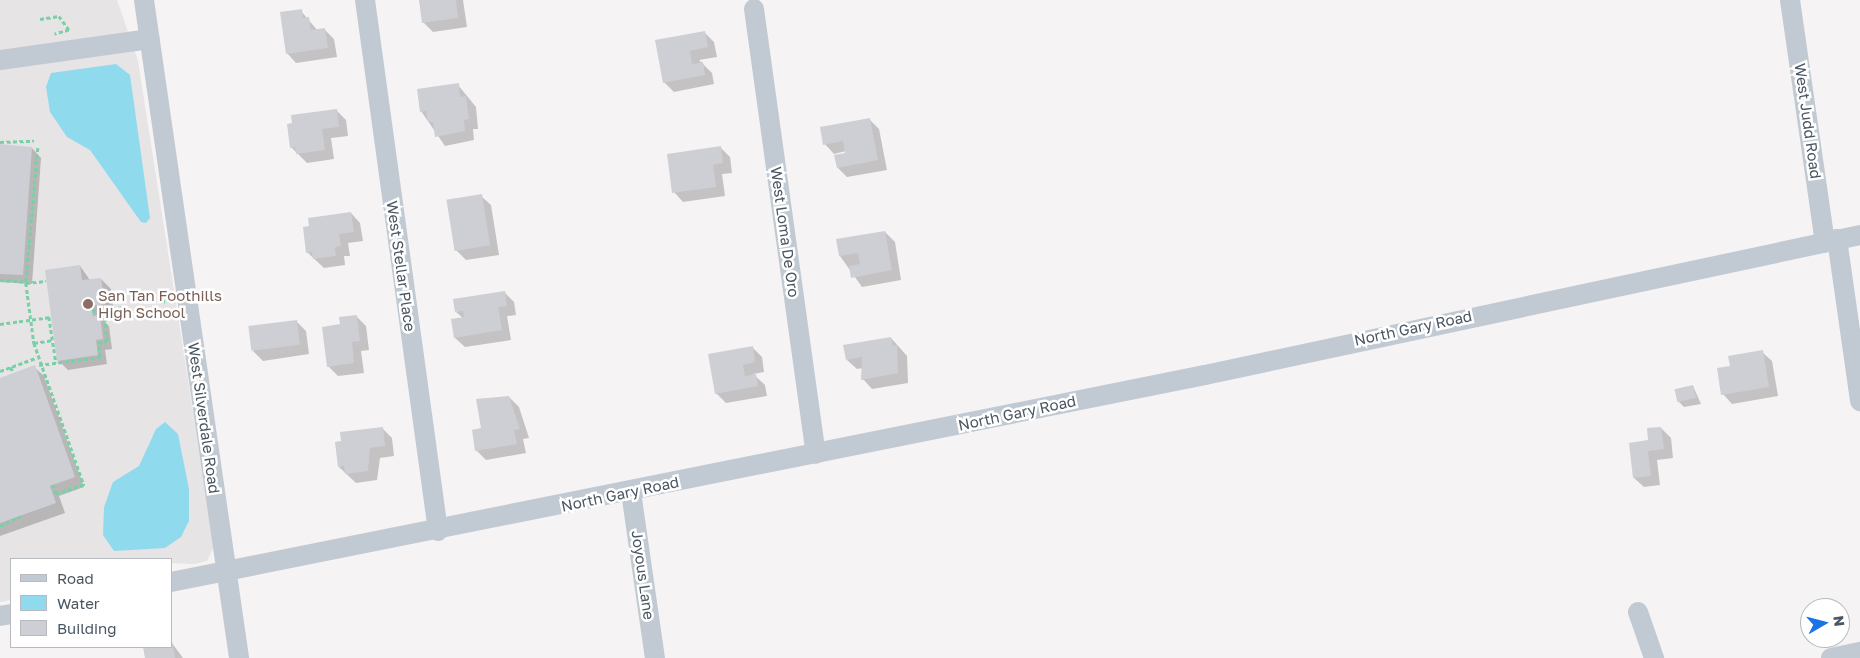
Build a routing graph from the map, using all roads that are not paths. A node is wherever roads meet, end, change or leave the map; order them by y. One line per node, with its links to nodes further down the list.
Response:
1 (144, 0): 5 (street, West Silverdale Road)
2 (366, 0): 12 (street, West Stellar Place)
3 (1790, 0): 8 (street, West Judd Road)
4 (754, 9): 10 (street, West Loma De Oro)
5 (150, 39): 6 (street); 13 (street, West Silverdale Road)
6 (0, 60)
7 (1860, 235): 8 (street, North Gary Road)
8 (1831, 240): 9 (street, West Judd Road); 10 (street, North Gary Road)
9 (1860, 401)
10 (816, 454): 11 (street, North Gary Road)
11 (631, 492): 12 (street, North Gary Road); 18 (street, Joyous Lane)
12 (438, 531): 13 (street, North Gary Road)
13 (227, 571): 14 (street, North Gary Road); 17 (street, West Silverdale Road)
14 (172, 582)
15 (1638, 612): 19 (street)
16 (1860, 652): 20 (street)
17 (239, 658)
18 (654, 658)
19 (1654, 658)
20 (1831, 658)

